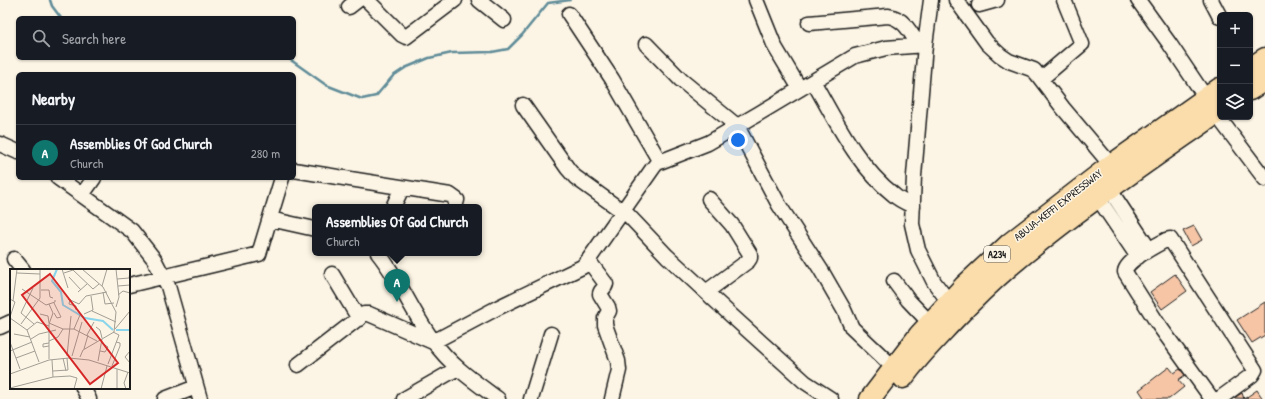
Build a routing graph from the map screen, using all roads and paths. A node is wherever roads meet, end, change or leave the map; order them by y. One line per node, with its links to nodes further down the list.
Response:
1 (367, 0): 2 (street)
2 (455, 0)
3 (479, 0): 14 (street)
4 (756, 0): 24 (street)
5 (931, 0): 17 (street)
6 (956, 0): 20 (street)
7 (997, 0): 11 (street)
8 (1064, 0): 20 (street)
9 (1138, 0): 25 (street)
10 (1211, 0): 12 (street)
11 (979, 5)
12 (1217, 12)
13 (569, 14): 30 (street)
14 (504, 20)
15 (809, 23): 17 (street)
16 (646, 44): 27 (street)
17 (922, 45): 22 (street); 43 (street)
18 (1265, 58): 19 (highway)
19 (1253, 66)
20 (1041, 79): 31 (street)
21 (1265, 80): 23 (highway)
22 (813, 81): 24 (street); 43 (street)
23 (1253, 88)
24 (800, 89): 27 (street)
25 (1215, 103): 31 (highway, ABUJA-KEFFI EXPRESSWAY / A234); 33 (street); 38 (highway, ABUJA-KEFFI EXPRESSWAY / A234)
26 (523, 105): 44 (street)
27 (737, 126): 30 (street); 66 (street)
28 (0, 144): 29 (street)
29 (16, 151)
30 (660, 162): 44 (street)
31 (1111, 165): 57 (highway, ABUJA-KEFFI EXPRESSWAY / A234)
32 (296, 170): 37 (street)
33 (1265, 179)
34 (61, 180): 39 (street)
35 (93, 180): 39 (street)
36 (281, 180): 45 (street)
37 (402, 188): 41 (street); 42 (street)
38 (1104, 194): 47 (street); 77 (highway, ABUJA-KEFFI EXPRESSWAY / A234)
39 (82, 195): 53 (street)
40 (709, 199): 56 (street)
41 (394, 204)
42 (456, 204)
43 (912, 206): 57 (street)
44 (623, 211): 50 (street); 56 (street)
45 (270, 219): 46 (street); 53 (street)
46 (312, 228)
47 (1143, 253): 78 (street); 79 (street)
48 (380, 256): 63 (street)
49 (14, 260): 51 (street)
50 (588, 260): 63 (street); 74 (street)
51 (22, 269)
52 (332, 274): 58 (street)
53 (162, 276): 55 (street); 68 (street)
54 (894, 281): 60 (street)
55 (130, 285)
56 (706, 292): 75 (street)
57 (949, 302): 60 (highway, ABUJA-KEFFI EXPRESSWAY / A234)
58 (359, 319): 63 (street); 64 (street)
59 (10, 322): 61 (street)
60 (930, 322): 66 (highway, ABUJA-KEFFI EXPRESSWAY / A234)
61 (0, 327)
62 (551, 334): 73 (street)
63 (434, 342): 65 (street)
64 (298, 365)
65 (458, 368): 71 (street); 72 (street)
66 (893, 368): 76 (highway, ABUJA-KEFFI EXPRESSWAY / A234)
67 (84, 389): 69 (street)
68 (198, 393): 70 (street)
69 (89, 399)
70 (165, 399)
71 (404, 399)
72 (498, 399)
73 (531, 399)
74 (612, 399)
75 (830, 399)
76 (870, 399)
77 (887, 399)
78 (1212, 399)
79 (1219, 399)

